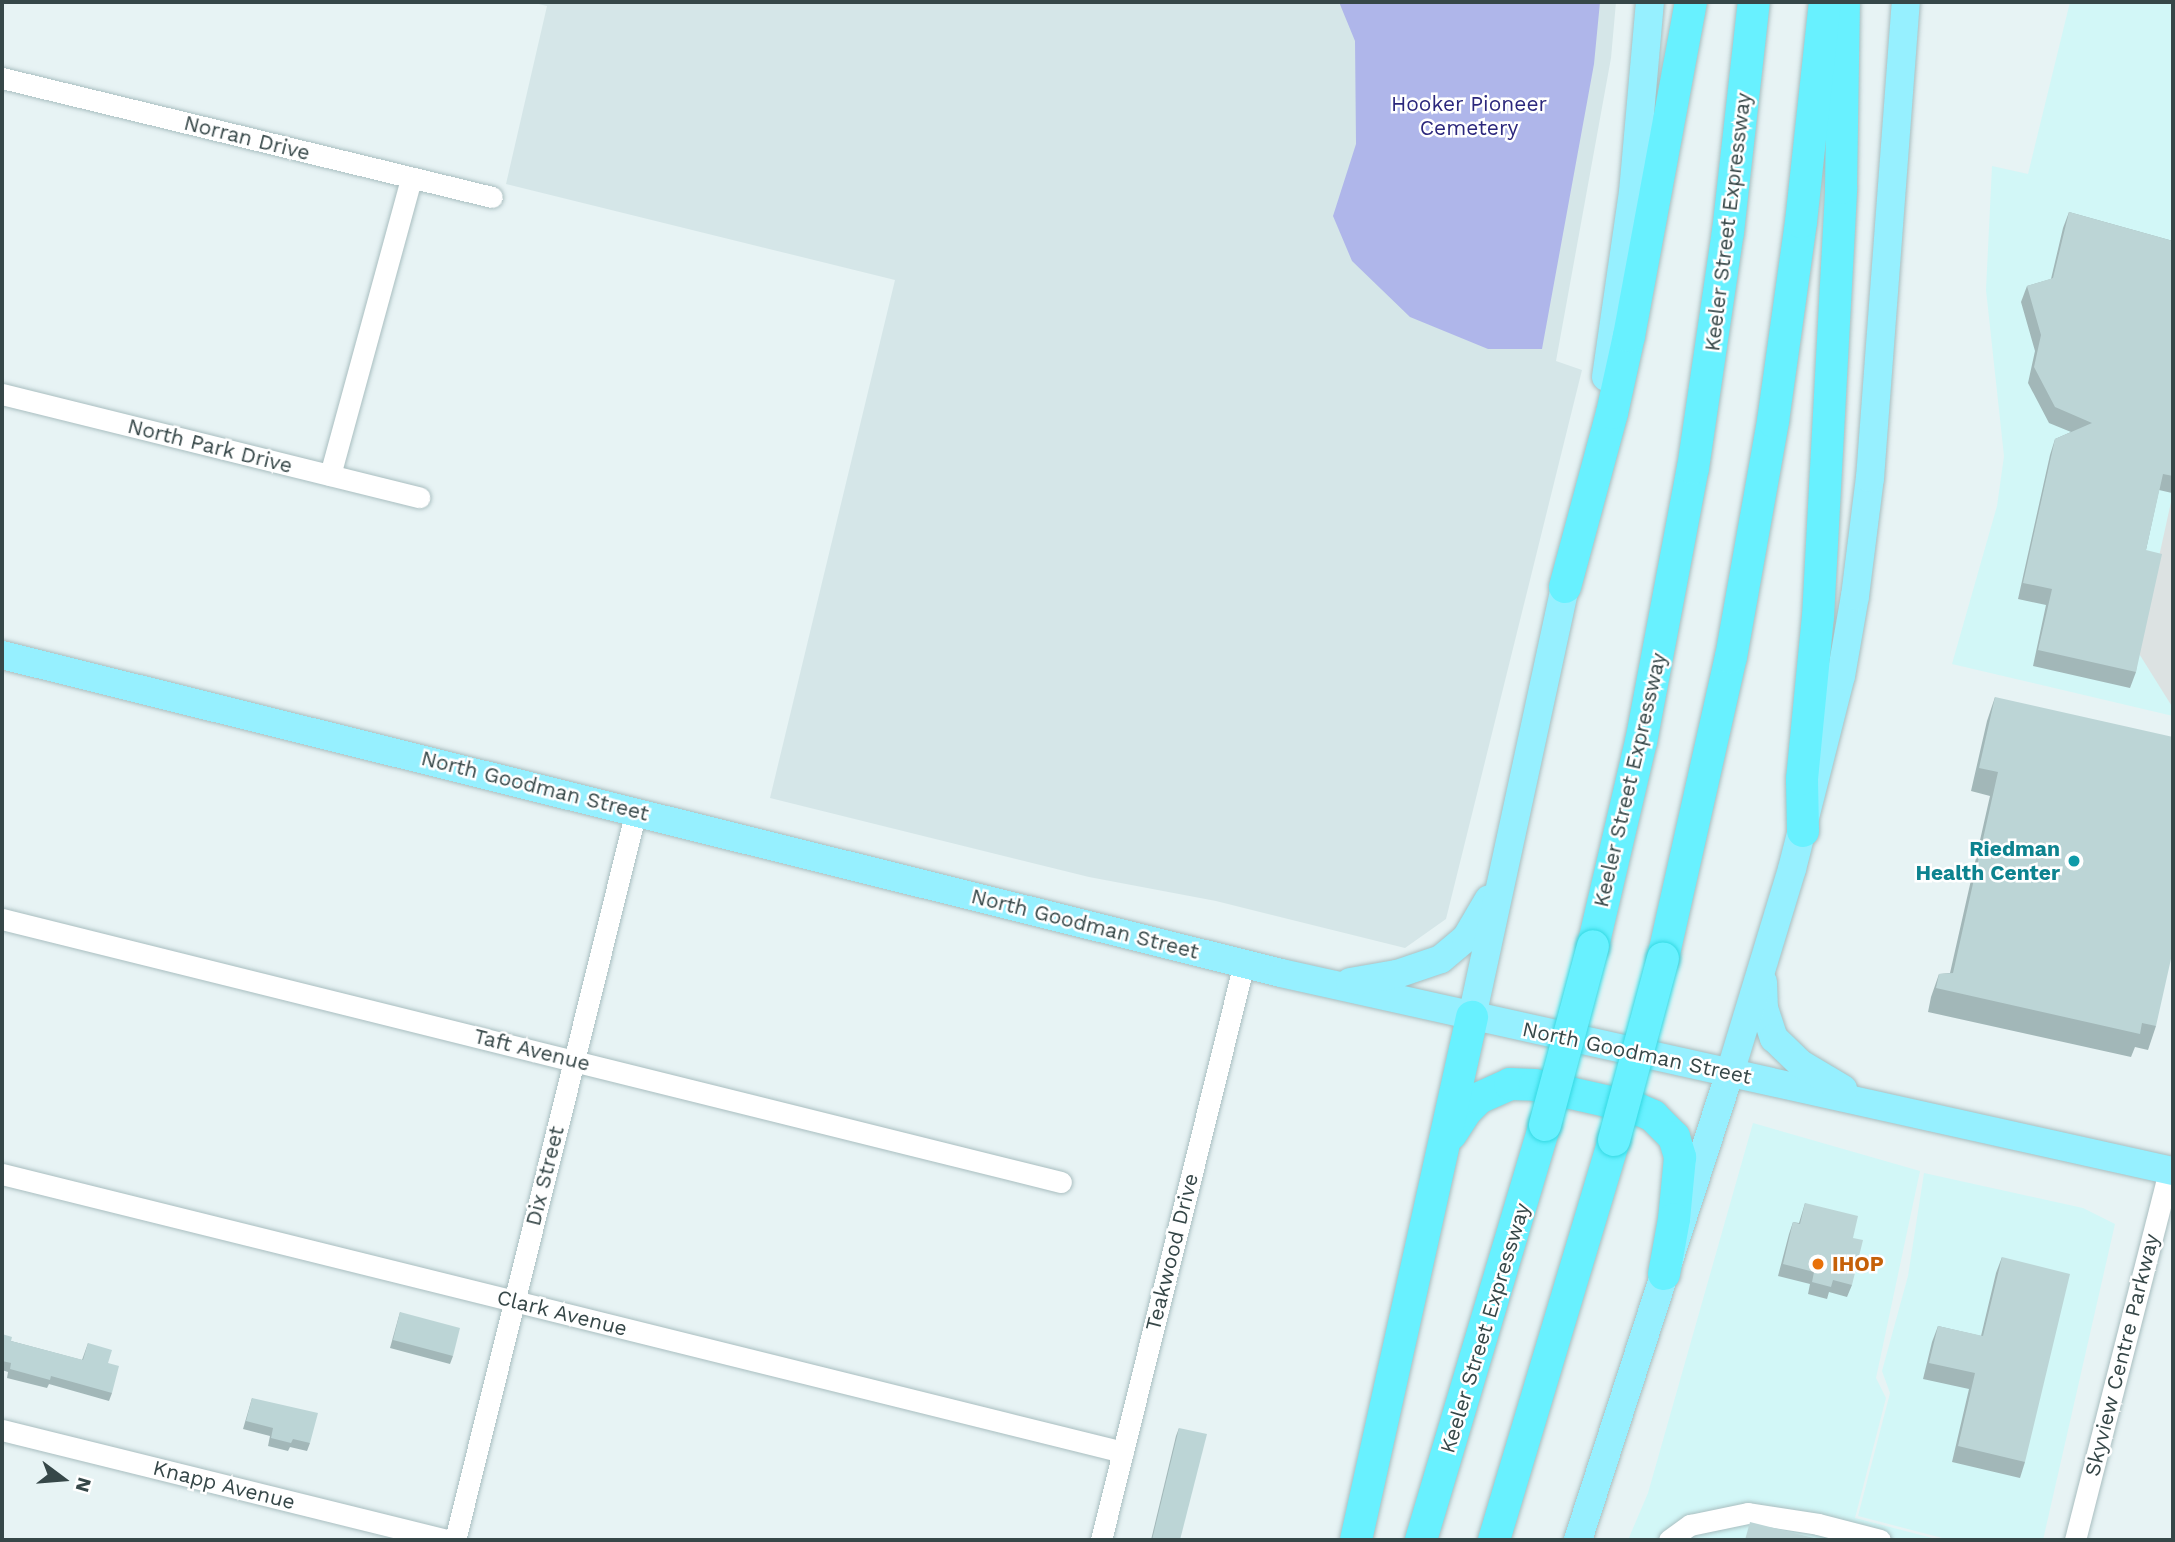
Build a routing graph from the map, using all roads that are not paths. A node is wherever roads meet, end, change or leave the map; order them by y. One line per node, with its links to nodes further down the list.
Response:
1 (1650, 2): 13 (main road)
2 (1690, 2): 13 (highway)
3 (1754, 2): 38 (highway, Keeler Street Expressway, bridge)
4 (1825, 2): 39 (highway, bridge)
5 (1844, 2): 16 (highway)
6 (1906, 2): 16 (main road)
7 (2, 78): 8 (street, Norran Drive)
8 (411, 178): 9 (street, Norran Drive); 11 (street)
9 (492, 197)
10 (2, 394): 11 (street, North Park Drive)
11 (330, 475): 12 (street, North Park Drive)
12 (419, 497)
13 (1565, 587): 17 (main road)
14 (2, 655): 15 (main road, North Goodman Street)
15 (636, 811): 20 (main road, North Goodman Street); 23 (street, Dix Street)
16 (1803, 831): 19 (main road)
17 (1504, 868): 21 (main road); 22 (main road)
18 (2, 919): 23 (street, Taft Avenue)
19 (1766, 953): 24 (main road); 25 (main road)
20 (1244, 963): 21 (main road, North Goodman Street); 33 (street, Teakwood Drive)
21 (1324, 983): 22 (main road, North Goodman Street)
22 (1472, 1017): 24 (main road, North Goodman Street); 26 (highway)
23 (574, 1060): 29 (street, Taft Avenue); 31 (street, Dix Street)
24 (1730, 1073): 25 (main road, North Goodman Street); 30 (main road)
25 (1874, 1104): 27 (main road, North Goodman Street)
26 (1438, 1164): 30 (highway); 37 (highway)
27 (2171, 1171): 43 (street, Skyview Centre Parkway)
28 (2, 1174): 31 (street, Clark Avenue)
29 (1061, 1182)
30 (1664, 1274): 40 (main road)
31 (514, 1301): 33 (street, Clark Avenue); 35 (street, Dix Street)
32 (2, 1430): 34 (street, Knapp Avenue)
33 (1123, 1452): 36 (street, Teakwood Drive)
34 (446, 1540)
35 (455, 1540)
36 (1101, 1540)
37 (1356, 1540)
38 (1421, 1540)
39 (1494, 1540)
40 (1578, 1540)
41 (1669, 1540): 42 (street)
42 (1880, 1540)
43 (2075, 1540)

